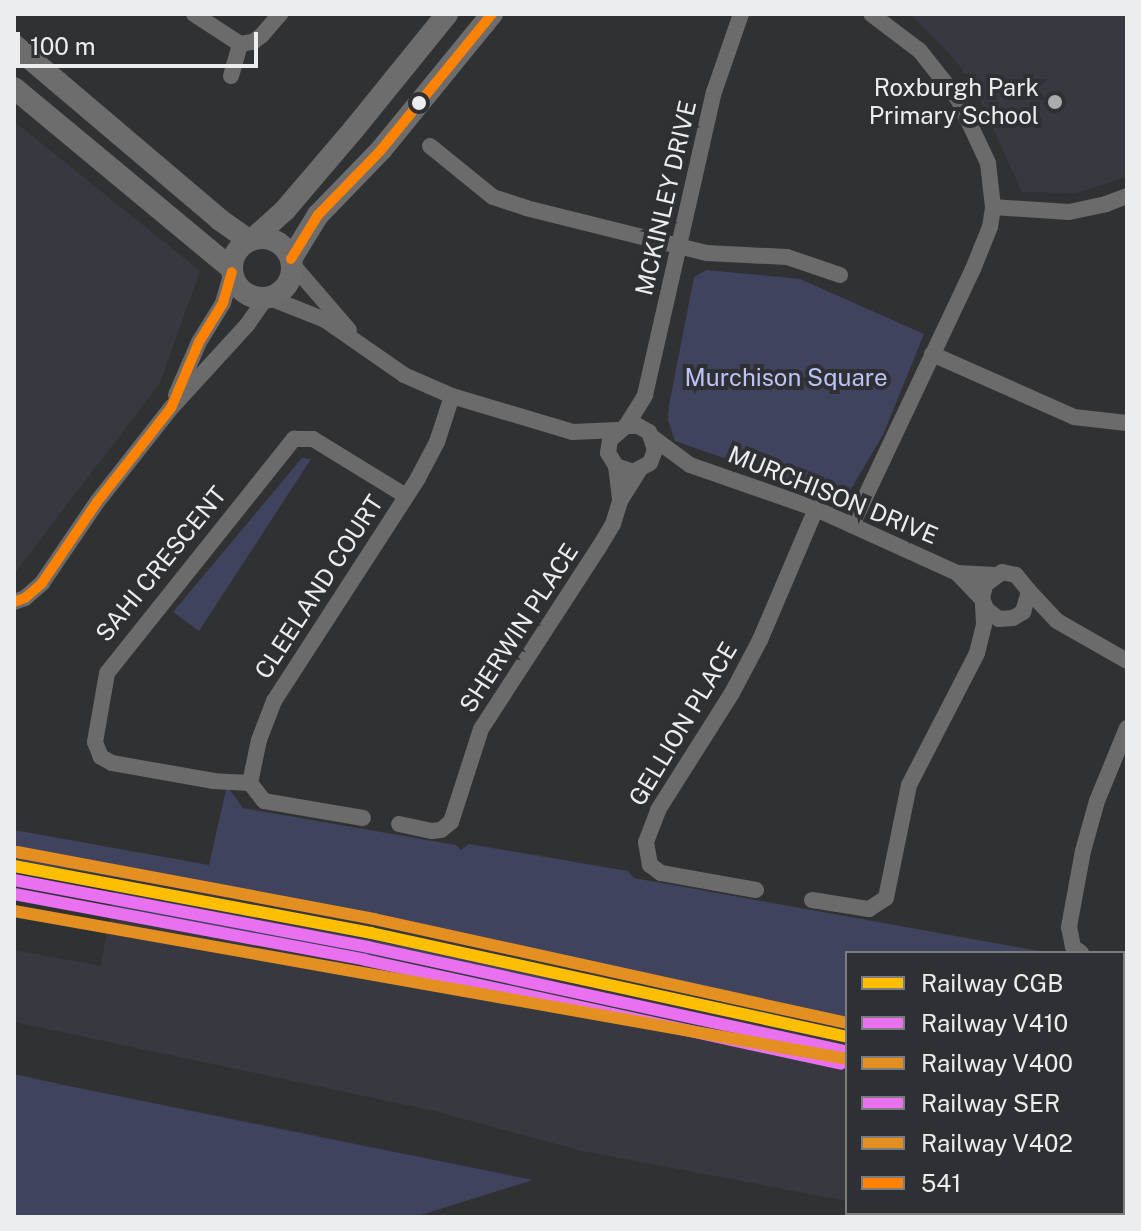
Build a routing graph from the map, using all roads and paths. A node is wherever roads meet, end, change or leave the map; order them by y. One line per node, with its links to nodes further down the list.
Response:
1 (194, 14): 7 (street)
2 (280, 14): 7 (street)
3 (447, 14): 14 (street)
4 (492, 14): 16 (street)
5 (741, 14): 15 (street, MCKINLEY DRIVE)
6 (871, 14): 13 (street)
7 (240, 44): 9 (street)
8 (14, 45): 14 (street)
9 (231, 76)
10 (14, 88): 17 (street)
11 (430, 146): 15 (street)
12 (1127, 196): 13 (street)
13 (993, 207): 21 (street)
14 (251, 239): 16 (street); 17 (street)
15 (679, 248): 18 (street); 22 (street, MCKINLEY DRIVE)
16 (292, 262): 19 (street); 20 (street)
17 (231, 270): 19 (street); 24 (street)
18 (840, 275)
19 (268, 298): 20 (street); 24 (street)
20 (360, 343): 23 (street)
21 (932, 354): 25 (street); 35 (street)
22 (645, 395): 26 (street, MCKINLEY DRIVE); 28 (street, MCKINLEY DRIVE)
23 (452, 396): 27 (street); 32 (street, CLEELAND COURT)
24 (171, 408): 40 (street)
25 (1127, 423)
26 (622, 428): 27 (street); 28 (street); 29 (street)
27 (573, 432): 29 (street)
28 (650, 434): 30 (street, MURCHISON DRIVE); 31 (street)
29 (613, 463): 31 (street); 33 (street)
30 (690, 465): 31 (street, MURCHISON DRIVE); 34 (street, MURCHISON DRIVE)
31 (642, 469): 33 (street, SHERWIN PLACE)
32 (406, 496): 46 (street, CLEELAND COURT); 46 (street, SAHI CRESCENT)
33 (620, 501): 48 (street, SHERWIN PLACE)
34 (816, 509): 35 (street, MURCHISON DRIVE); 49 (street, GELLION PLACE)
35 (852, 525): 36 (street, MURCHISON DRIVE)
36 (957, 573): 37 (street, MURCHISON DRIVE); 39 (street, MURCHISON DRIVE)
37 (995, 575): 38 (street); 39 (street)
38 (1029, 591): 41 (street); 42 (street)
39 (983, 601): 41 (street); 43 (street)
40 (14, 602)
41 (1016, 617): 42 (street); 43 (street)
42 (1057, 621): 44 (street)
43 (977, 653): 50 (street)
44 (1127, 661)
45 (1127, 728): 51 (street)
46 (250, 783): 47 (street)
47 (363, 818)
48 (399, 824)
49 (756, 890)
50 (812, 900)
51 (1078, 951)

